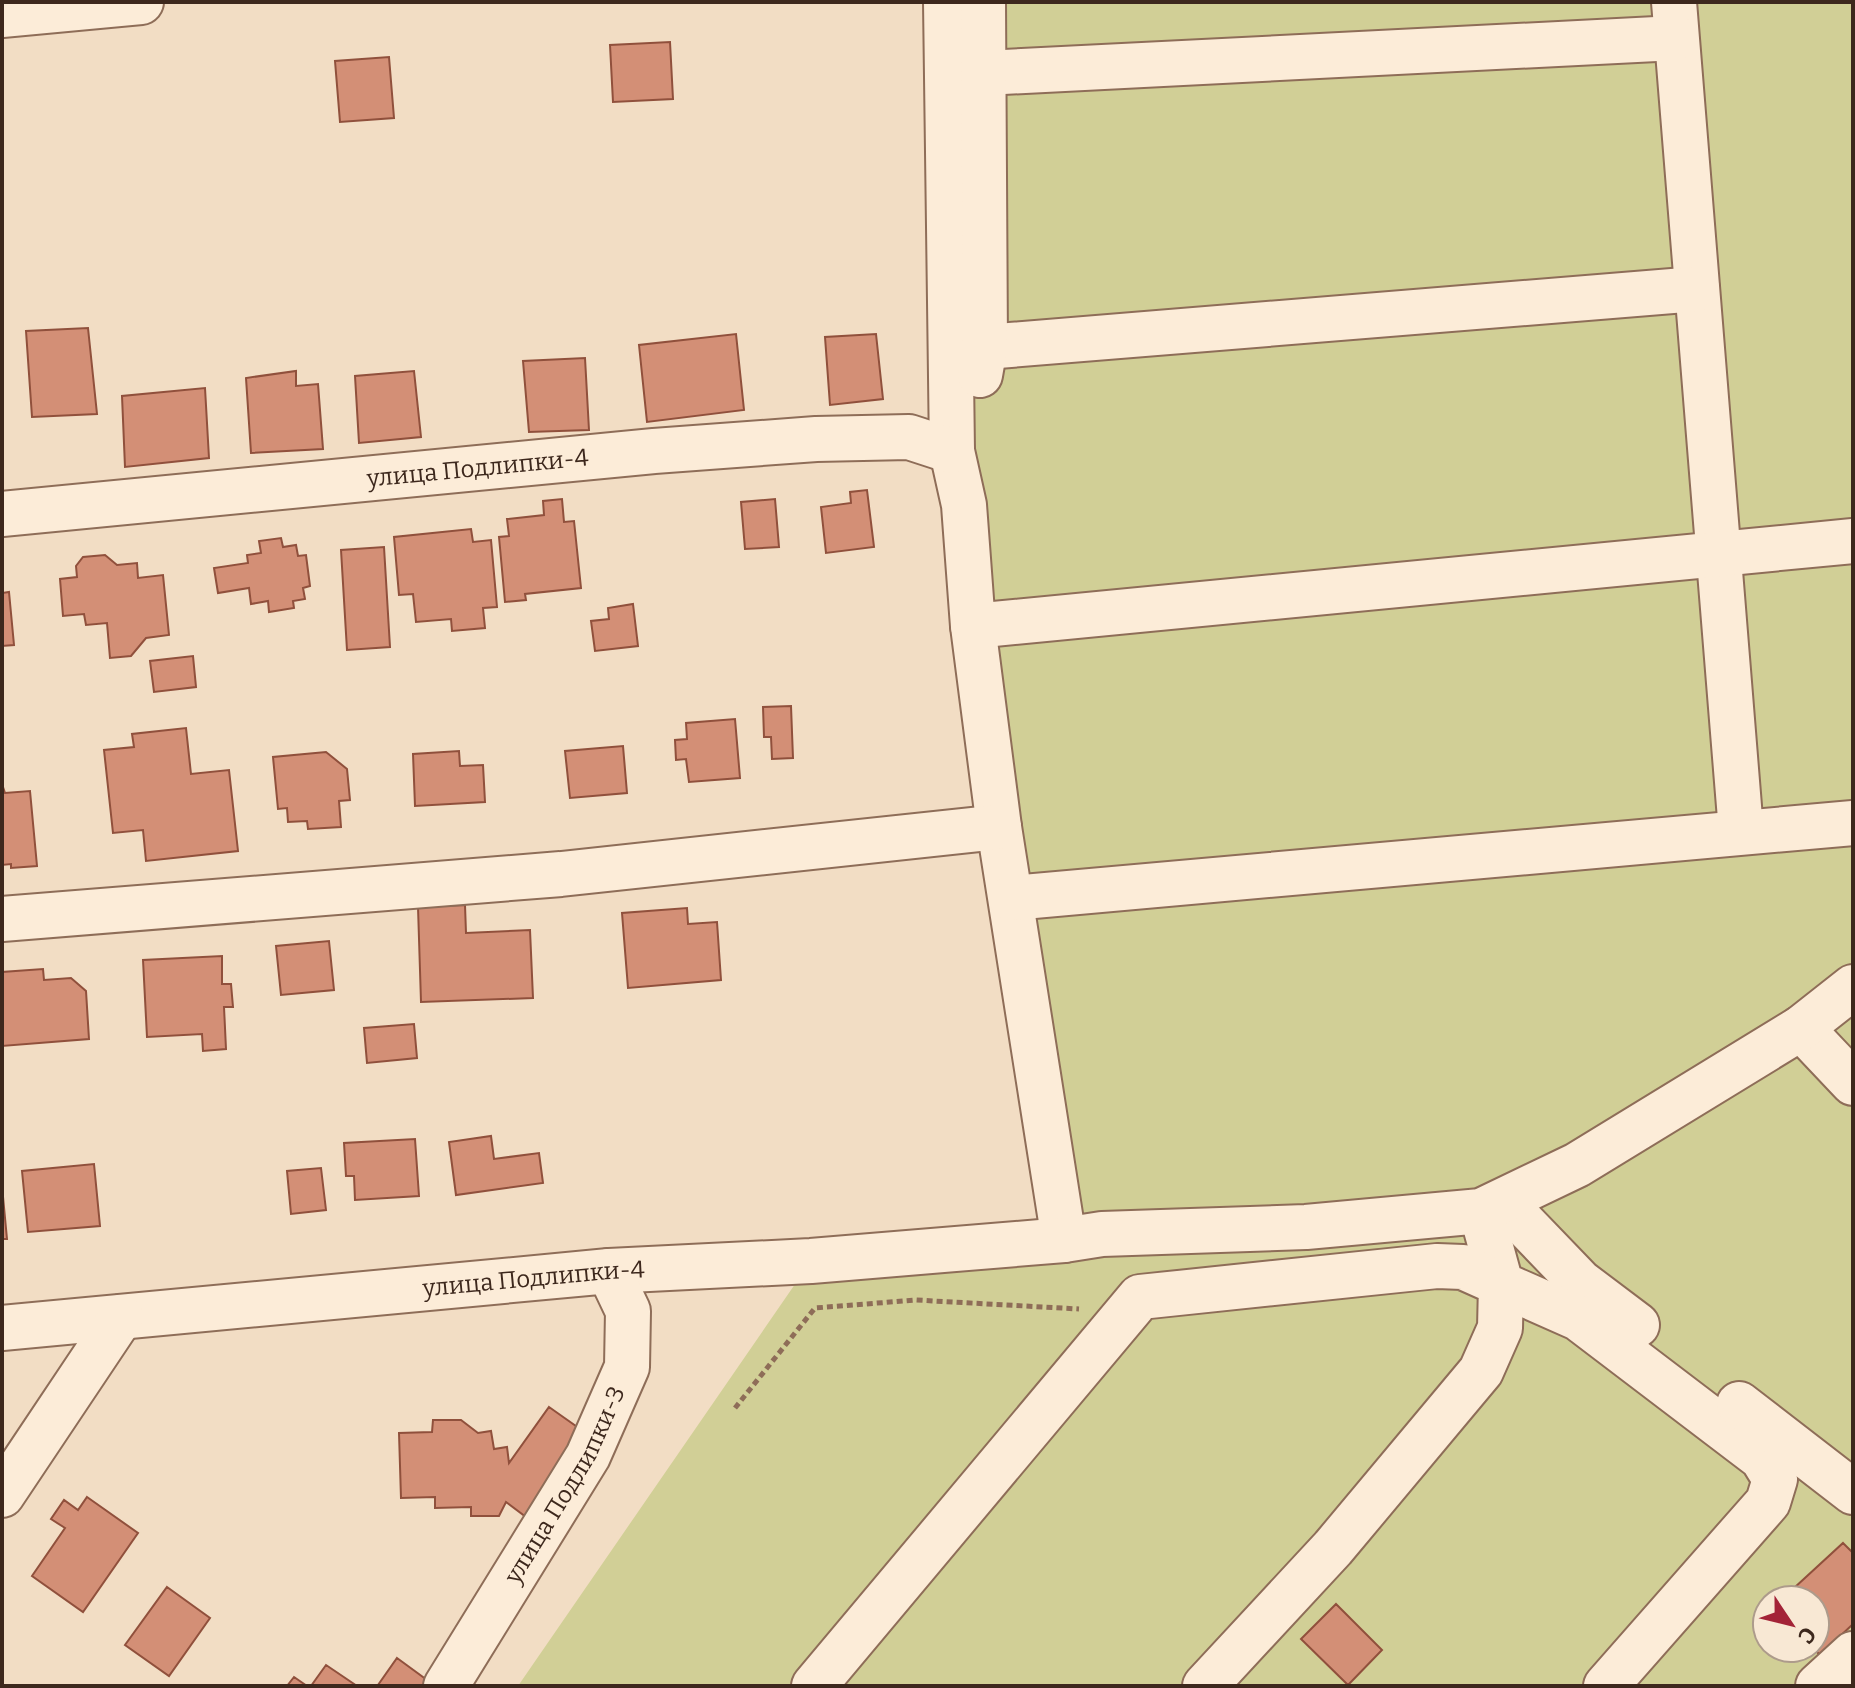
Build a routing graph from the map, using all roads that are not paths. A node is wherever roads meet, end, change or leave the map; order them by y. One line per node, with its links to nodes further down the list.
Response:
1 (141, 2): 4 (street)
2 (946, 2): 9 (street)
3 (983, 2): 6 (street)
4 (2, 15)
5 (1675, 20): 6 (street); 7 (street)
6 (984, 73): 8 (street)
7 (1697, 289): 8 (street); 12 (street)
8 (985, 347): 9 (street)
9 (957, 472): 10 (street, улица Подлипки-4); 13 (street)
10 (2, 514)
11 (1853, 541): 12 (street)
12 (1718, 555): 13 (street); 16 (street)
13 (973, 626): 15 (street)
14 (1853, 823): 16 (street)
15 (999, 827): 17 (street); 18 (street)
16 (1741, 831): 17 (street)
17 (1011, 898): 23 (street)
18 (2, 919)
19 (1853, 987): 20 (street)
20 (1801, 1028): 21 (street); 22 (street)
21 (1853, 1083)
22 (1492, 1207): 23 (street, улица Подлипки-4); 25 (street); 28 (street)
23 (1064, 1240): 24 (street, улица Подлипки-4)
24 (609, 1271): 26 (street, улица Подлипки-4); 31 (street, улица Подлипки-3)
25 (1501, 1284): 32 (street); 33 (street); 34 (street)
26 (121, 1317): 27 (street, улица Подлипки-4); 29 (street)
27 (2, 1328)
28 (1853, 1492)
29 (2, 1495)
30 (1853, 1654): 35 (street)
31 (446, 1686)
32 (814, 1686)
33 (1205, 1686)
34 (1606, 1686)
35 (1818, 1686)

